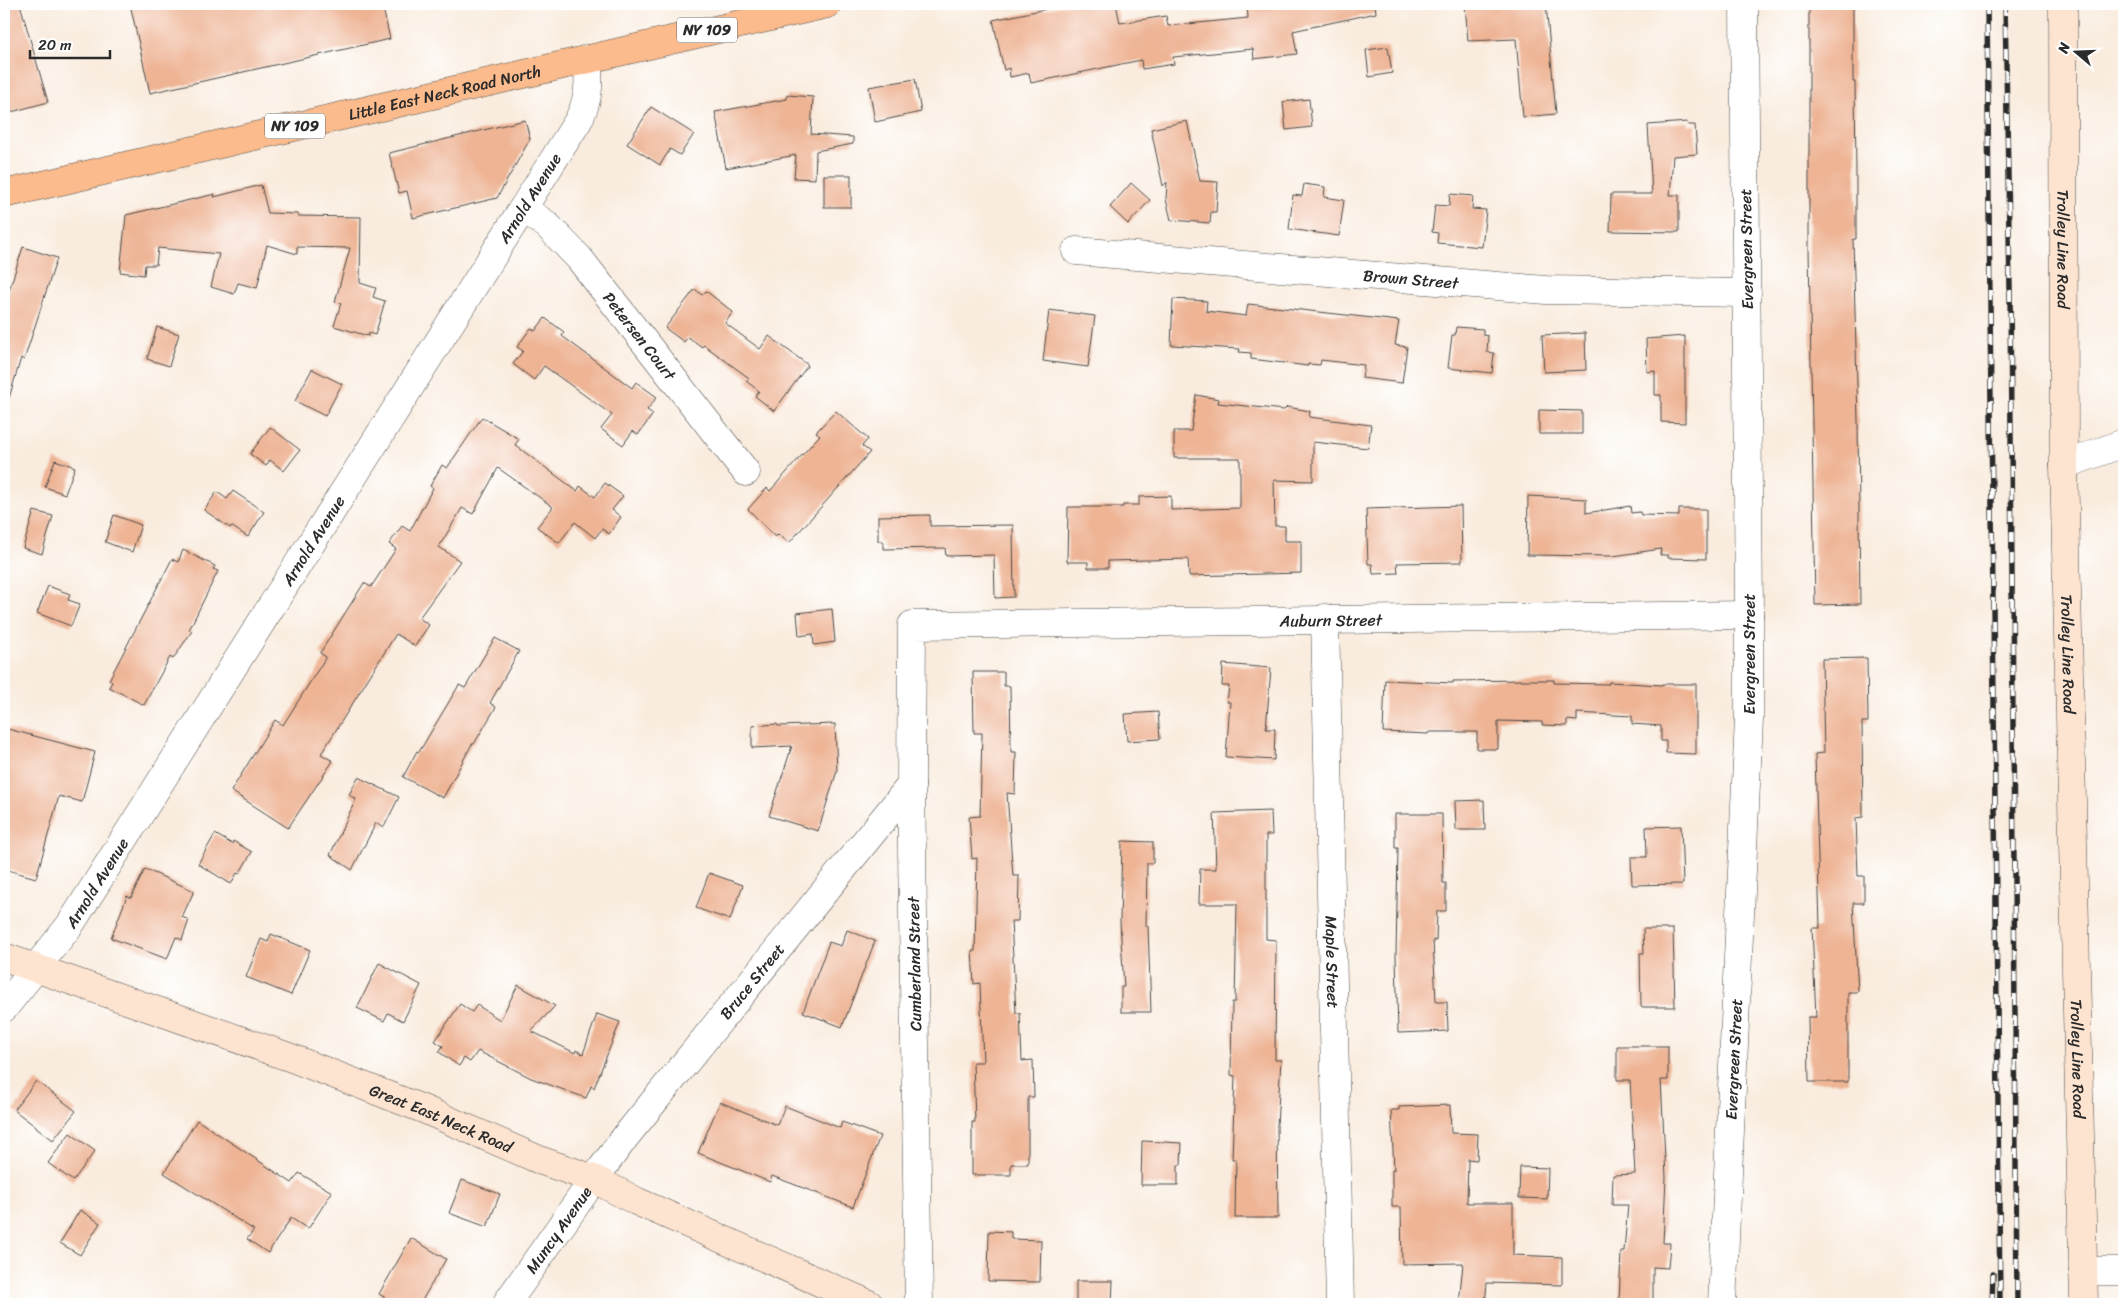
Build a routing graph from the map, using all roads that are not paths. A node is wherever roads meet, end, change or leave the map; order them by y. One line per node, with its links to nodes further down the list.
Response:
1 (827, 4): 4 (main road, Little East Neck Road North / NY 109)
2 (1744, 4): 8 (street, Evergreen Street)
3 (2063, 4): 10 (main road, Trolley Line Road)
4 (587, 59): 5 (main road, Little East Neck Road North / NY 109); 6 (street, Arnold Avenue)
5 (4, 194)
6 (523, 208): 11 (street, Petersen Court); 17 (street, Arnold Avenue)
7 (1076, 251): 8 (street, Brown Street)
8 (1747, 293): 12 (street, Evergreen Street)
9 (2124, 443): 10 (street)
10 (2064, 465): 20 (main road, Trolley Line Road)
11 (746, 472)
12 (1750, 615): 13 (street, Auburn Street); 26 (street, Evergreen Street)
13 (1325, 618): 14 (street, Auburn Street); 25 (street, Maple Street)
14 (912, 625): 15 (street, Cumberland Street)
15 (910, 785): 19 (street, Bruce Street); 24 (street, Cumberland Street)
16 (4, 957): 17 (main road, Great East Neck Road)
17 (36, 968): 18 (street, Arnold Avenue); 19 (main road, Great East Neck Road)
18 (4, 1008)
19 (594, 1179): 22 (street, Muncy Avenue); 23 (main road, Great East Neck Road)
20 (2083, 1271): 21 (street); 27 (main road, Trolley Line Road)
21 (2124, 1272)
22 (506, 1304)
23 (869, 1304)
24 (919, 1304)
25 (1340, 1304)
26 (1722, 1304)
27 (2084, 1304)

